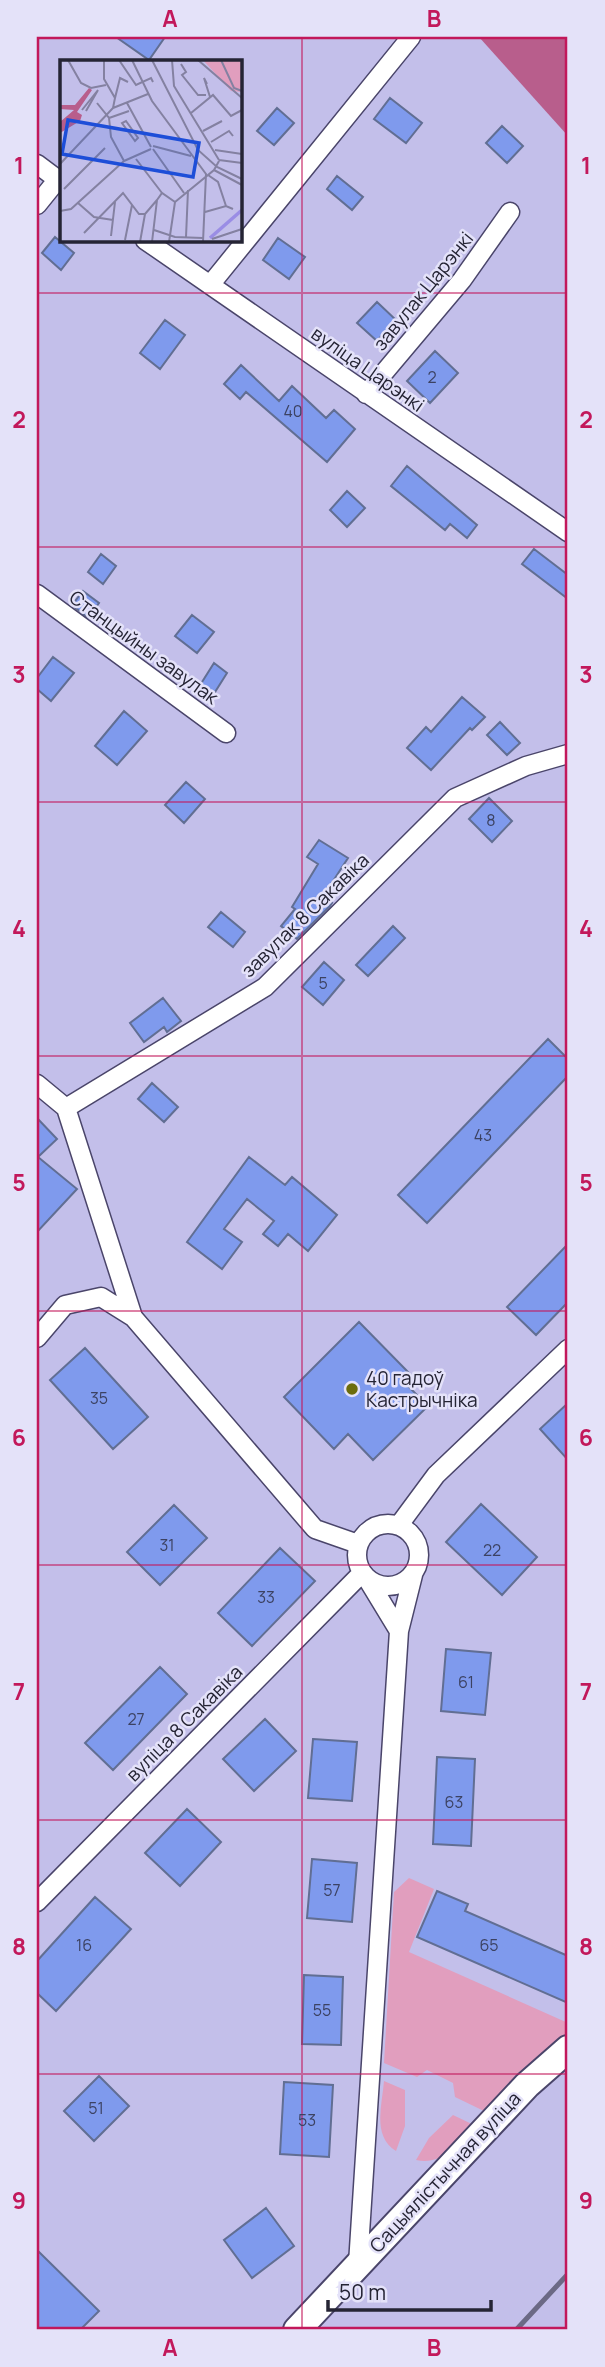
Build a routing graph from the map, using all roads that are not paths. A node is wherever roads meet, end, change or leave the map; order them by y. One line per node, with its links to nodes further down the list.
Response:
1 (411, 37): 7 (street)
2 (37, 164): 3 (street)
3 (59, 180): 4 (street)
4 (37, 205)
5 (510, 212): 8 (street, завулак Царэнкі)
6 (148, 242): 7 (street, вуліца Царэнкі)
7 (210, 285): 8 (street, вуліца Царэнкі)
8 (366, 394): 9 (street, вуліца Царэнкі)
9 (568, 533)
10 (37, 594): 11 (street, Станцыйны завулак)
11 (226, 733)
12 (568, 754): 14 (street, завулак 8 Сакавіка)
13 (37, 1083): 14 (street)
14 (66, 1108): 15 (street)
15 (132, 1317): 16 (street); 19 (street)
16 (37, 1338)
17 (568, 1349): 18 (street)
18 (399, 1525): 19 (street); 20 (street)
19 (358, 1544): 21 (street)
20 (413, 1575): 21 (street); 22 (street)
21 (365, 1576): 22 (street); 23 (street, вуліца 8 Сакавіка)
22 (399, 1631): 25 (street)
23 (37, 1902)
24 (568, 2049): 25 (street, Сацыялістычная вуліца)
25 (358, 2264): 26 (street, Сацыялістычная вуліца)
26 (297, 2330)

